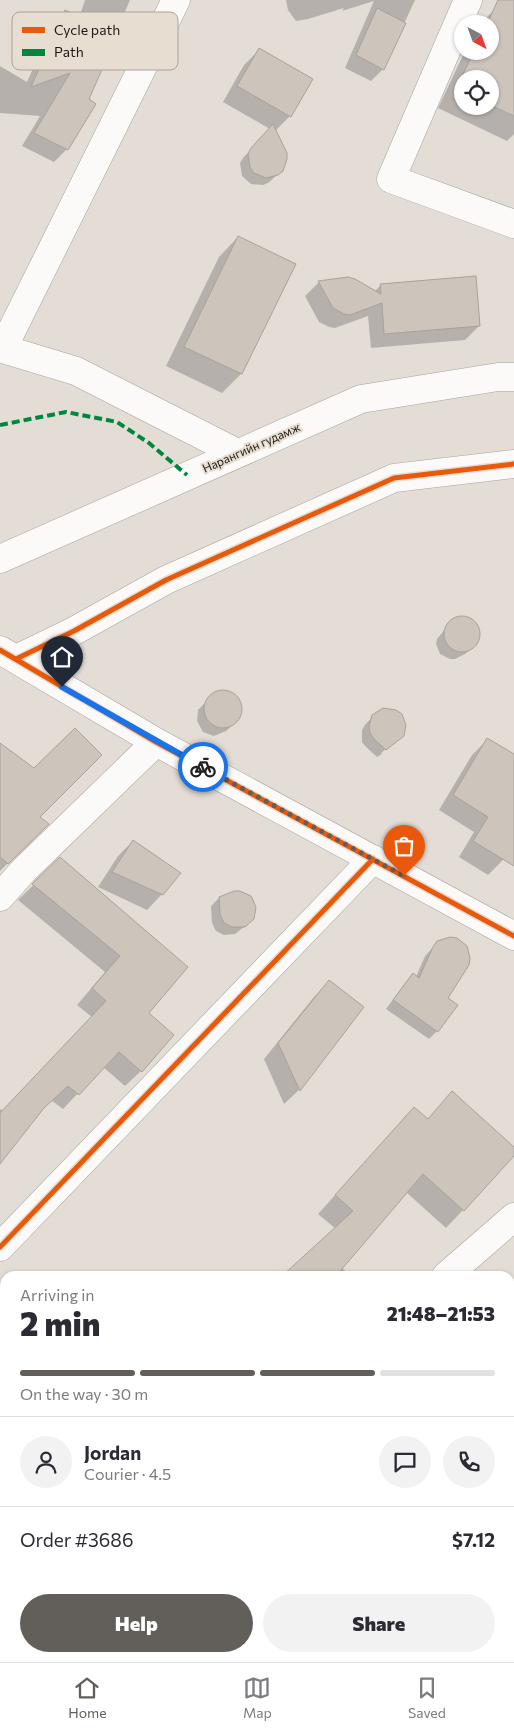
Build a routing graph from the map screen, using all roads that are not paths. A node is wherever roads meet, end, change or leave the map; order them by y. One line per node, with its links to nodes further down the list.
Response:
1 (176, 0): 3 (street)
2 (468, 0): 5 (street)
3 (170, 12)
4 (141, 70): 6 (street)
5 (514, 224)
6 (1, 348): 8 (street)
7 (514, 377): 8 (street, Нарангийн гудамж)
8 (237, 453): 10 (street, Нарангийн гудамж)
9 (514, 464): 11 (street)
10 (0, 559)
11 (8, 655): 12 (street)
12 (156, 742): 13 (street); 14 (street)
13 (373, 859): 15 (street); 17 (street)
14 (0, 897)
15 (514, 936)
16 (514, 1217): 18 (street)
17 (0, 1247)
18 (452, 1271)

